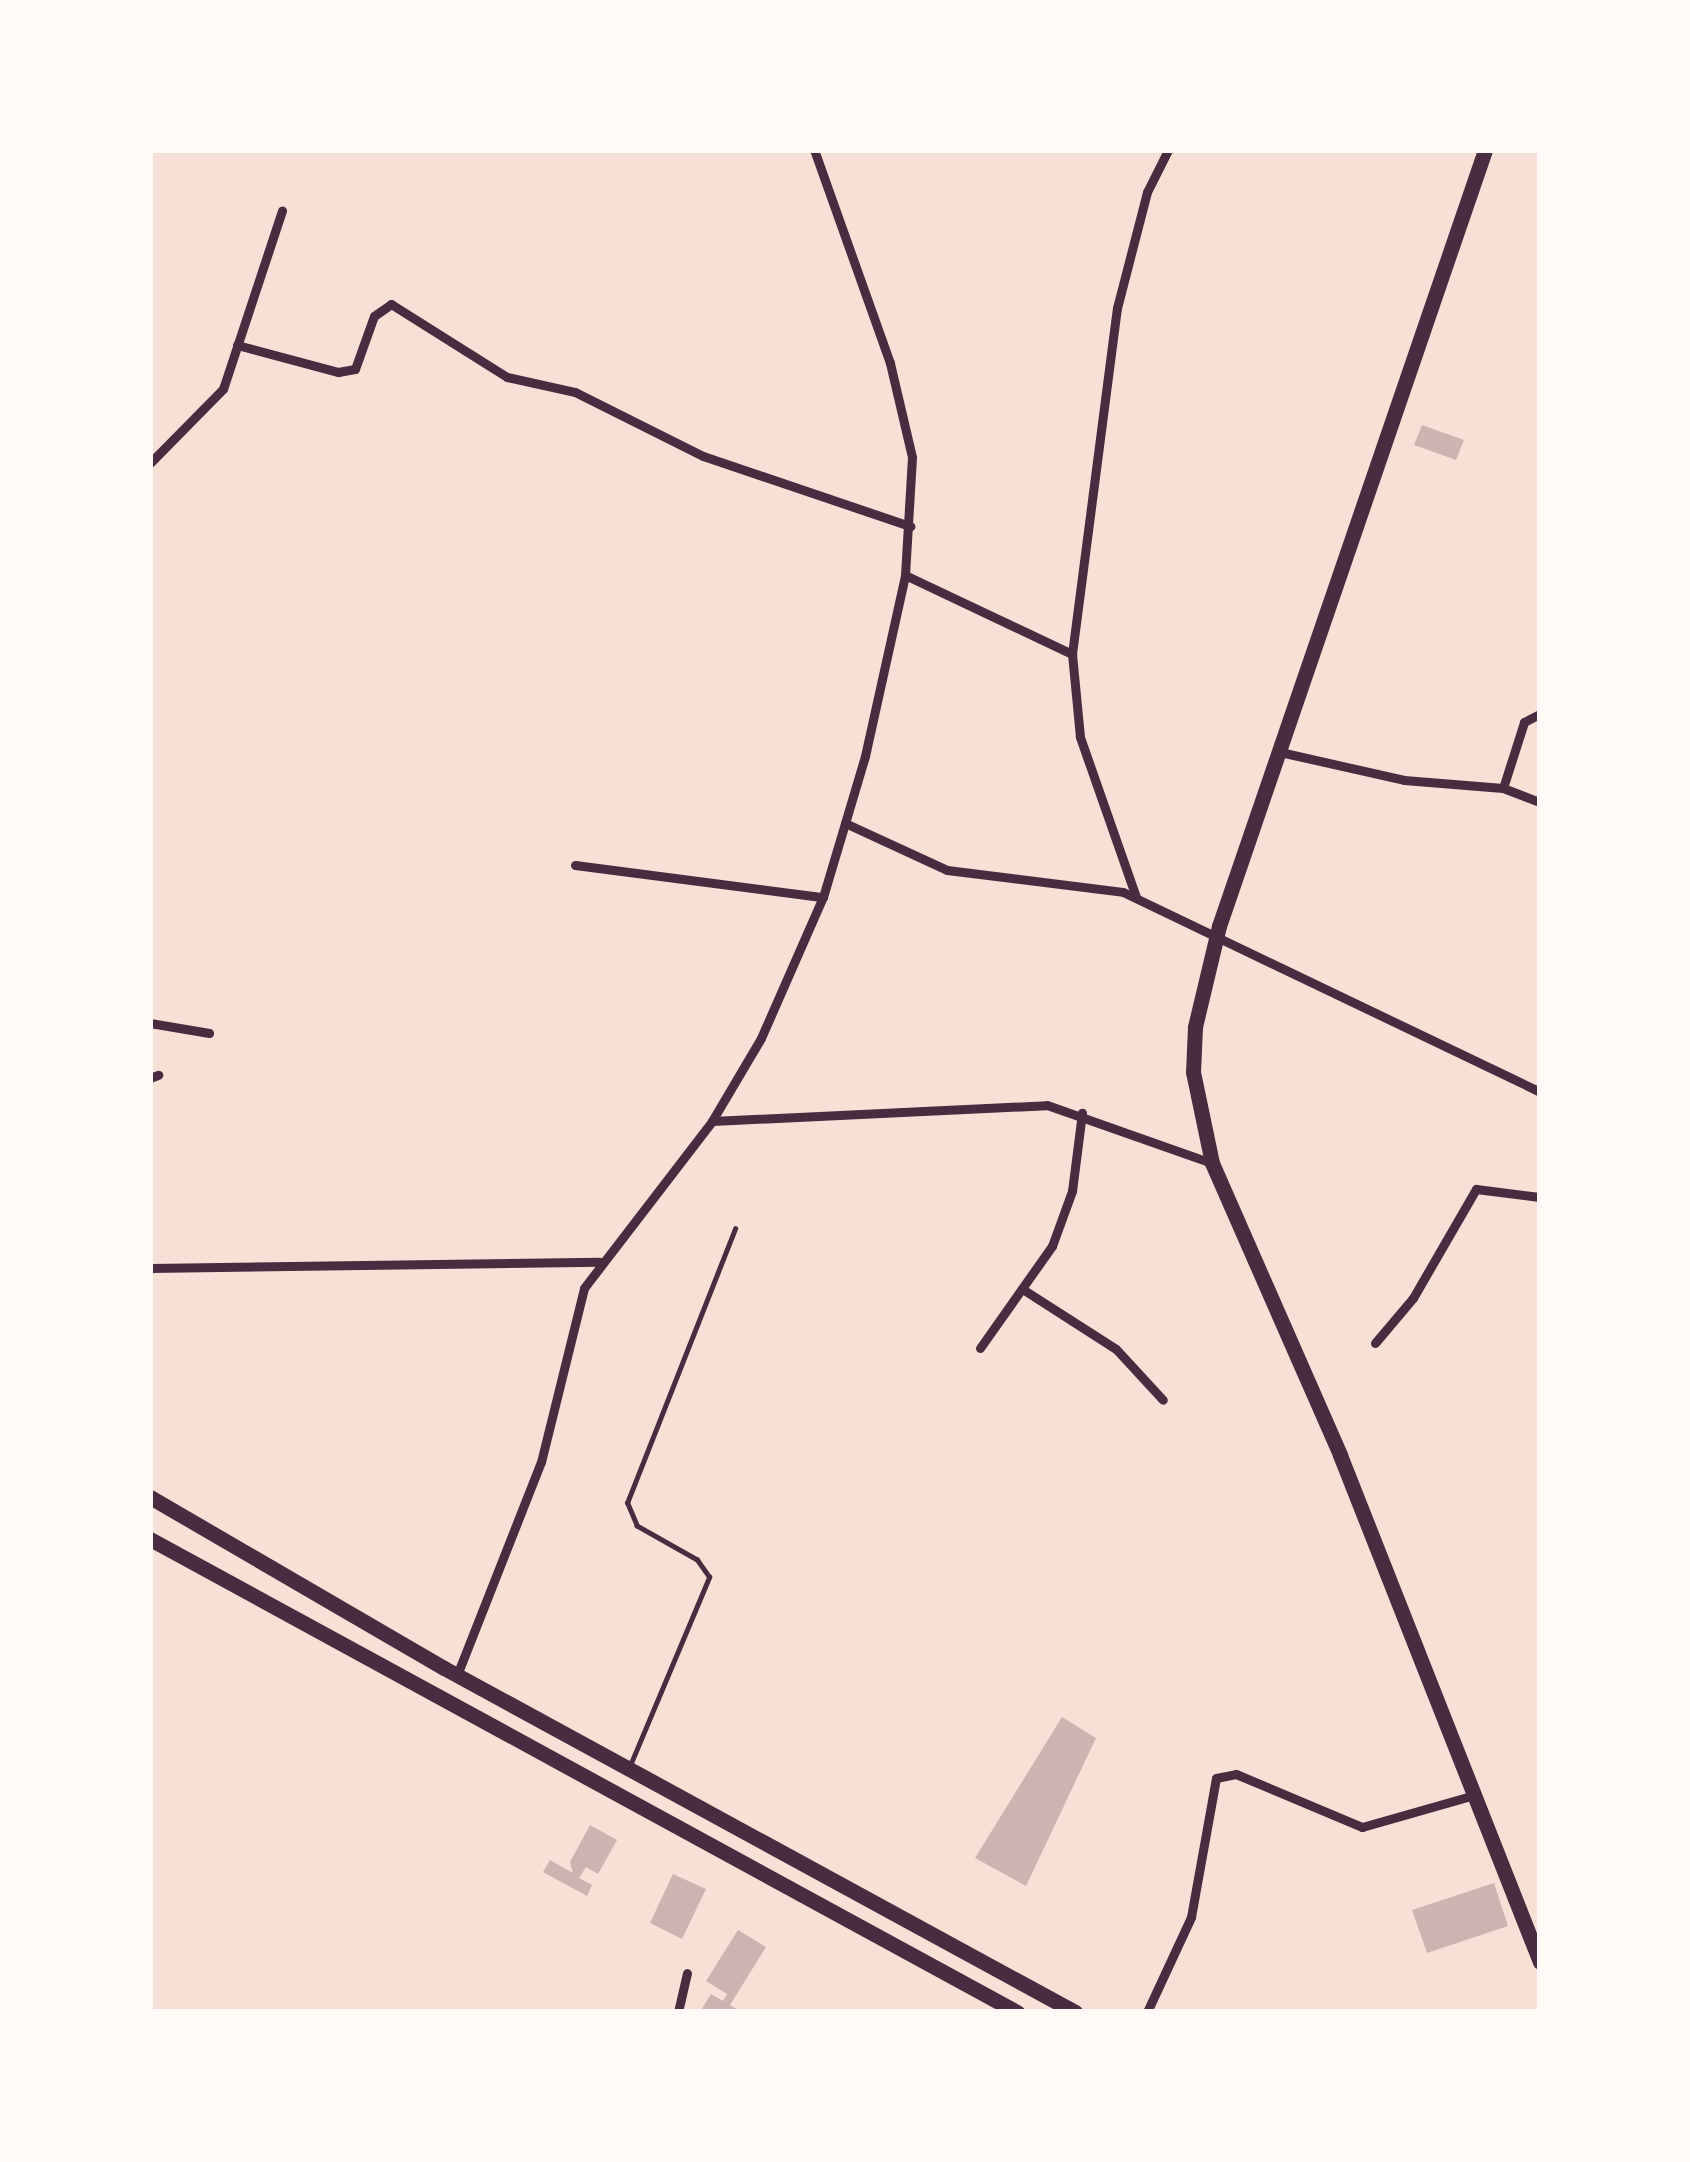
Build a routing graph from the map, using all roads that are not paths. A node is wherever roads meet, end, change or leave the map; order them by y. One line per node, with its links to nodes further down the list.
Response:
1 (814, 150): 7 (street)
2 (1168, 150): 9 (street)
3 (1485, 150): 11 (highway)
4 (282, 212): 5 (street)
5 (237, 345): 6 (street); 7 (street)
6 (150, 464)
7 (910, 526): 8 (street)
8 (905, 575): 9 (street); 14 (street)
9 (1072, 654): 17 (street)
10 (1540, 714): 12 (street)
11 (1280, 752): 12 (street); 18 (highway)
12 (1504, 788): 13 (street)
13 (1540, 802)
14 (845, 823): 16 (street); 17 (street)
15 (575, 865): 16 (street)
16 (823, 897): 23 (street)
17 (1136, 897): 18 (street)
18 (1217, 934): 21 (street); 24 (highway)
19 (150, 1023): 20 (street)
20 (209, 1033)
21 (1540, 1092)
22 (1082, 1113): 23 (street); 24 (street); 29 (street)
23 (712, 1121): 27 (street)
24 (1212, 1163): 37 (highway)
25 (1540, 1197): 30 (street)
26 (735, 1229): 36 (lane)
27 (599, 1262): 28 (street); 35 (street)
28 (150, 1268)
29 (1024, 1290): 31 (street); 32 (street)
30 (1376, 1343)
31 (980, 1348)
32 (1162, 1400)
33 (150, 1497): 35 (highway)
34 (150, 1539): 41 (highway)
35 (457, 1675): 36 (highway)
36 (629, 1769): 42 (highway)
37 (1476, 1795): 38 (highway); 43 (street)
38 (1540, 1962)
39 (687, 1973): 40 (street)
40 (678, 2012)
41 (1017, 2012)
42 (1075, 2012)
43 (1147, 2012)

